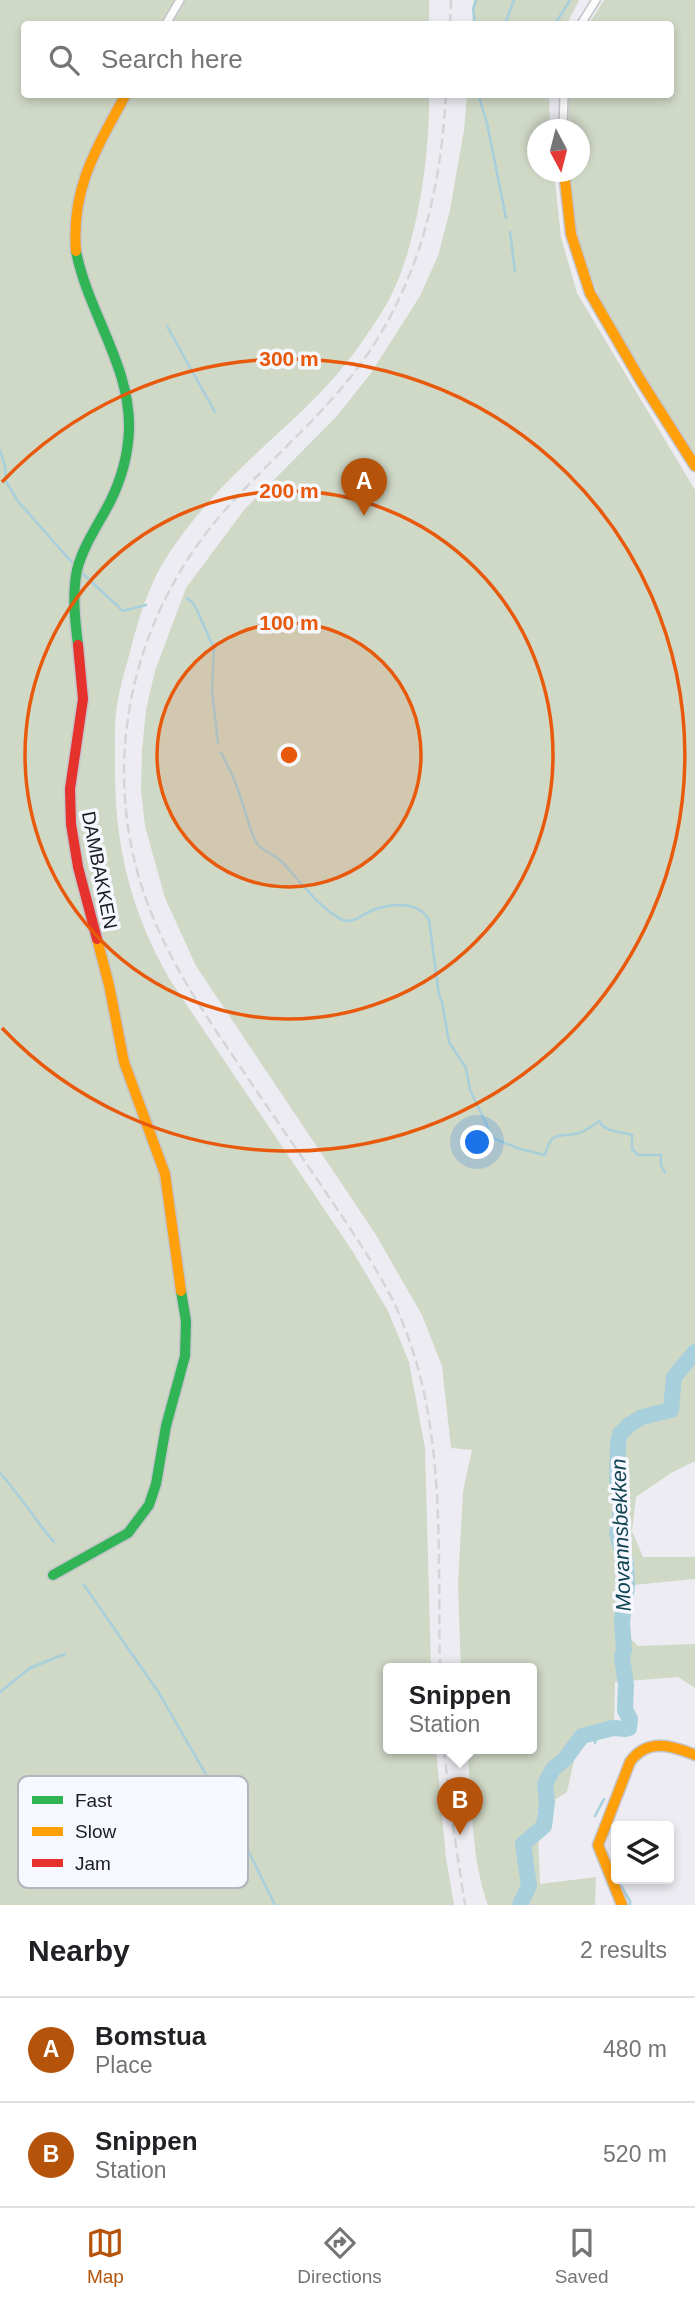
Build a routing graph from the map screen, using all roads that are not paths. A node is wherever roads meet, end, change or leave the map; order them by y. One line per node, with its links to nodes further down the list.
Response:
1 (180, 0): 3 (street)
2 (596, 0): 4 (street)
3 (168, 21)
4 (583, 21)
5 (124, 98): 10 (street, DAMBAKKEN)
6 (564, 98): 7 (street)
7 (563, 119)
8 (565, 182): 9 (street)
9 (695, 466)
10 (53, 1575)
11 (695, 1755): 12 (street)
12 (622, 1905)

